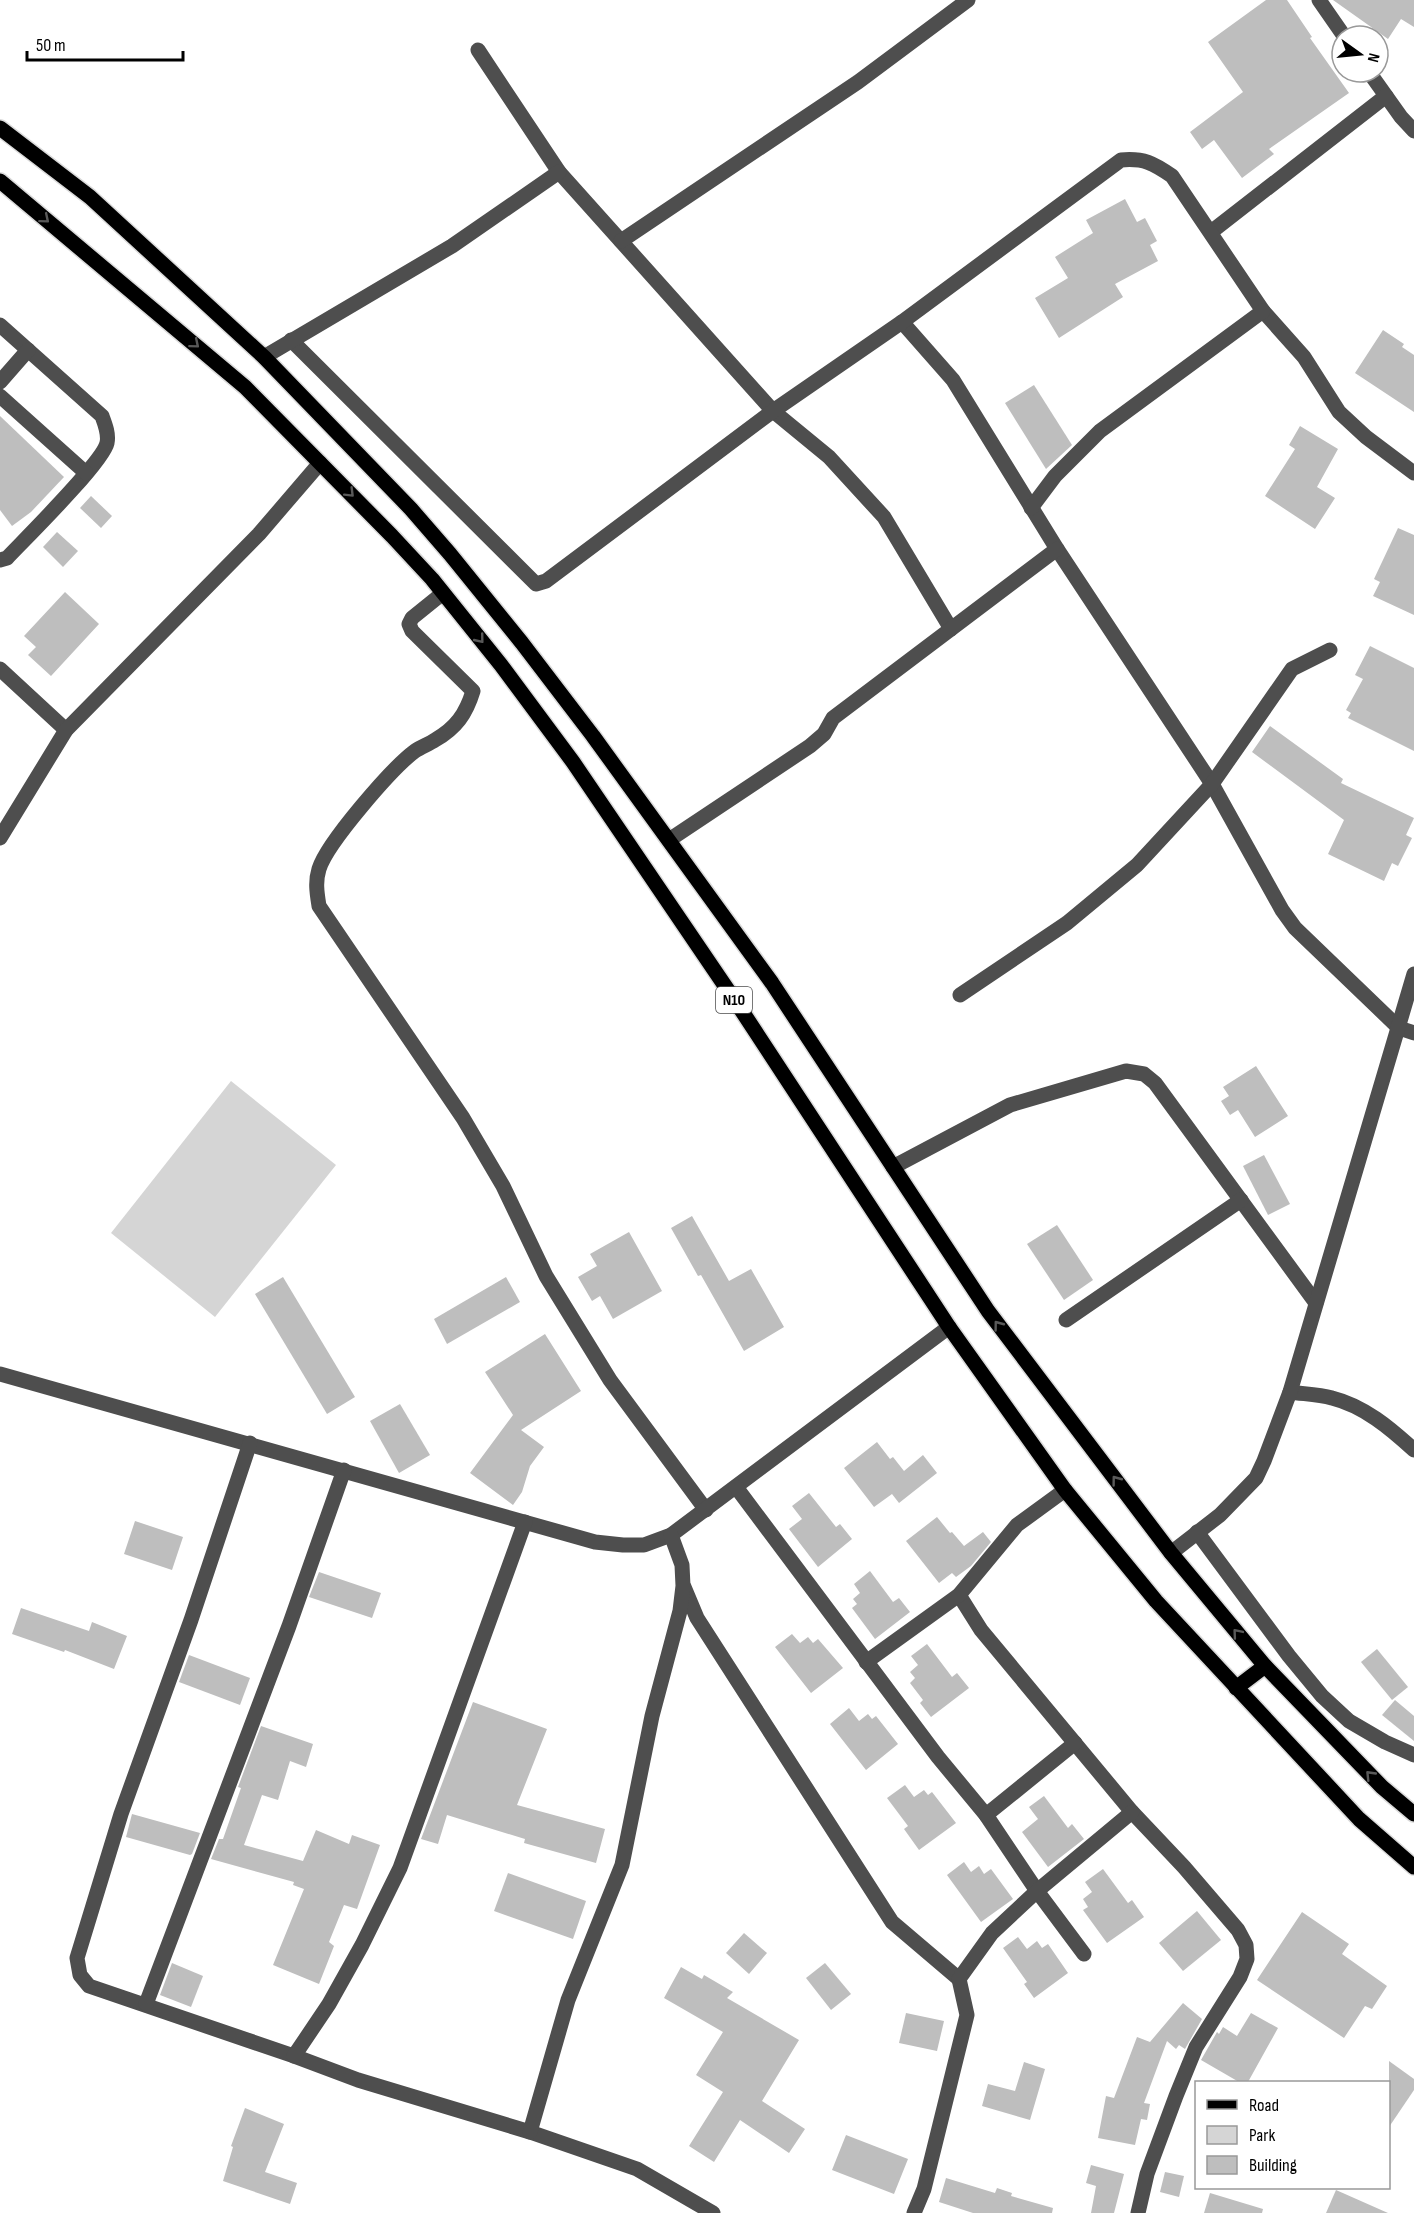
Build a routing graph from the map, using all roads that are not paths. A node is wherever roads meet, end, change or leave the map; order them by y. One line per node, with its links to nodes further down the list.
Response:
1 (968, 0): 12 (street)
2 (1319, 0): 3 (street)
3 (1336, 24)
4 (478, 50): 9 (street)
5 (1378, 84): 6 (street)
6 (1386, 96): 8 (street); 11 (street)
7 (0, 128): 18 (main road, N10)
8 (1414, 131)
9 (559, 172): 12 (street); 16 (street)
10 (0, 182): 22 (main road, N10, one-way to 22)
11 (1211, 232): 13 (street); 14 (street)
12 (621, 241): 21 (street)
13 (1263, 311): 24 (street); 25 (street)
14 (902, 322): 21 (street); 25 (street)
15 (0, 325): 17 (street)
16 (291, 340): 18 (street); 21 (street)
17 (28, 350): 19 (street); 23 (street)
18 (264, 357): 35 (main road, N10)
19 (0, 382)
20 (0, 396): 23 (street)
21 (773, 411): 29 (street)
22 (320, 463): 28 (main road, N10, one-way to 28); 32 (street)
23 (86, 473): 27 (street)
24 (1414, 473)
25 (1031, 508): 26 (street)
26 (1056, 549): 29 (street); 33 (street)
27 (0, 560)
28 (443, 593): 44 (main road, N10, one-way to 44); 52 (street)
29 (951, 629): 35 (street)
30 (1330, 650): 33 (street)
31 (0, 669): 32 (street)
32 (66, 730): 34 (street)
33 (1212, 784): 37 (street); 38 (street)
34 (0, 838)
35 (669, 840): 40 (main road, N10)
36 (1414, 974): 38 (street)
37 (960, 994)
38 (1398, 1028): 39 (street); 42 (street)
39 (1414, 1033)
40 (893, 1167): 41 (street); 56 (main road, N10, one-way to 40)
41 (1240, 1200): 42 (street); 43 (street)
42 (1316, 1303): 46 (street)
43 (1066, 1320)
44 (949, 1327): 50 (street); 51 (main road, N10)
45 (0, 1374): 47 (street)
46 (1290, 1392): 48 (street); 54 (street)
47 (250, 1443): 49 (street); 71 (street)
48 (1414, 1450)
49 (344, 1470): 53 (street); 71 (street)
50 (736, 1487): 52 (street); 59 (street)
51 (1065, 1490): 58 (street); 61 (main road, N10)
52 (706, 1510): 55 (street)
53 (525, 1522): 55 (street); 72 (street)
54 (1197, 1532): 56 (street); 63 (street)
55 (671, 1535): 57 (street)
56 (1171, 1553): 60 (main road, N10, one-way to 56)
57 (683, 1586): 70 (street); 73 (street)
58 (959, 1595): 59 (street); 62 (street)
59 (866, 1662): 66 (street)
60 (1265, 1666): 61 (main road); 65 (main road, N10, one-way to 60)
61 (1236, 1688): 67 (main road, N10)
62 (1075, 1743): 64 (street); 66 (street)
63 (1414, 1755)
64 (1132, 1812): 68 (street); 76 (street)
65 (1414, 1814)
66 (986, 1815): 68 (street)
67 (1414, 1867)
68 (1037, 1891): 69 (street); 70 (street)
69 (1084, 1954)
70 (959, 1979): 75 (street)
71 (146, 2004): 72 (street)
72 (294, 2056): 73 (street)
73 (530, 2132): 74 (street)
74 (713, 2213)
75 (914, 2213)
76 (1138, 2213)

